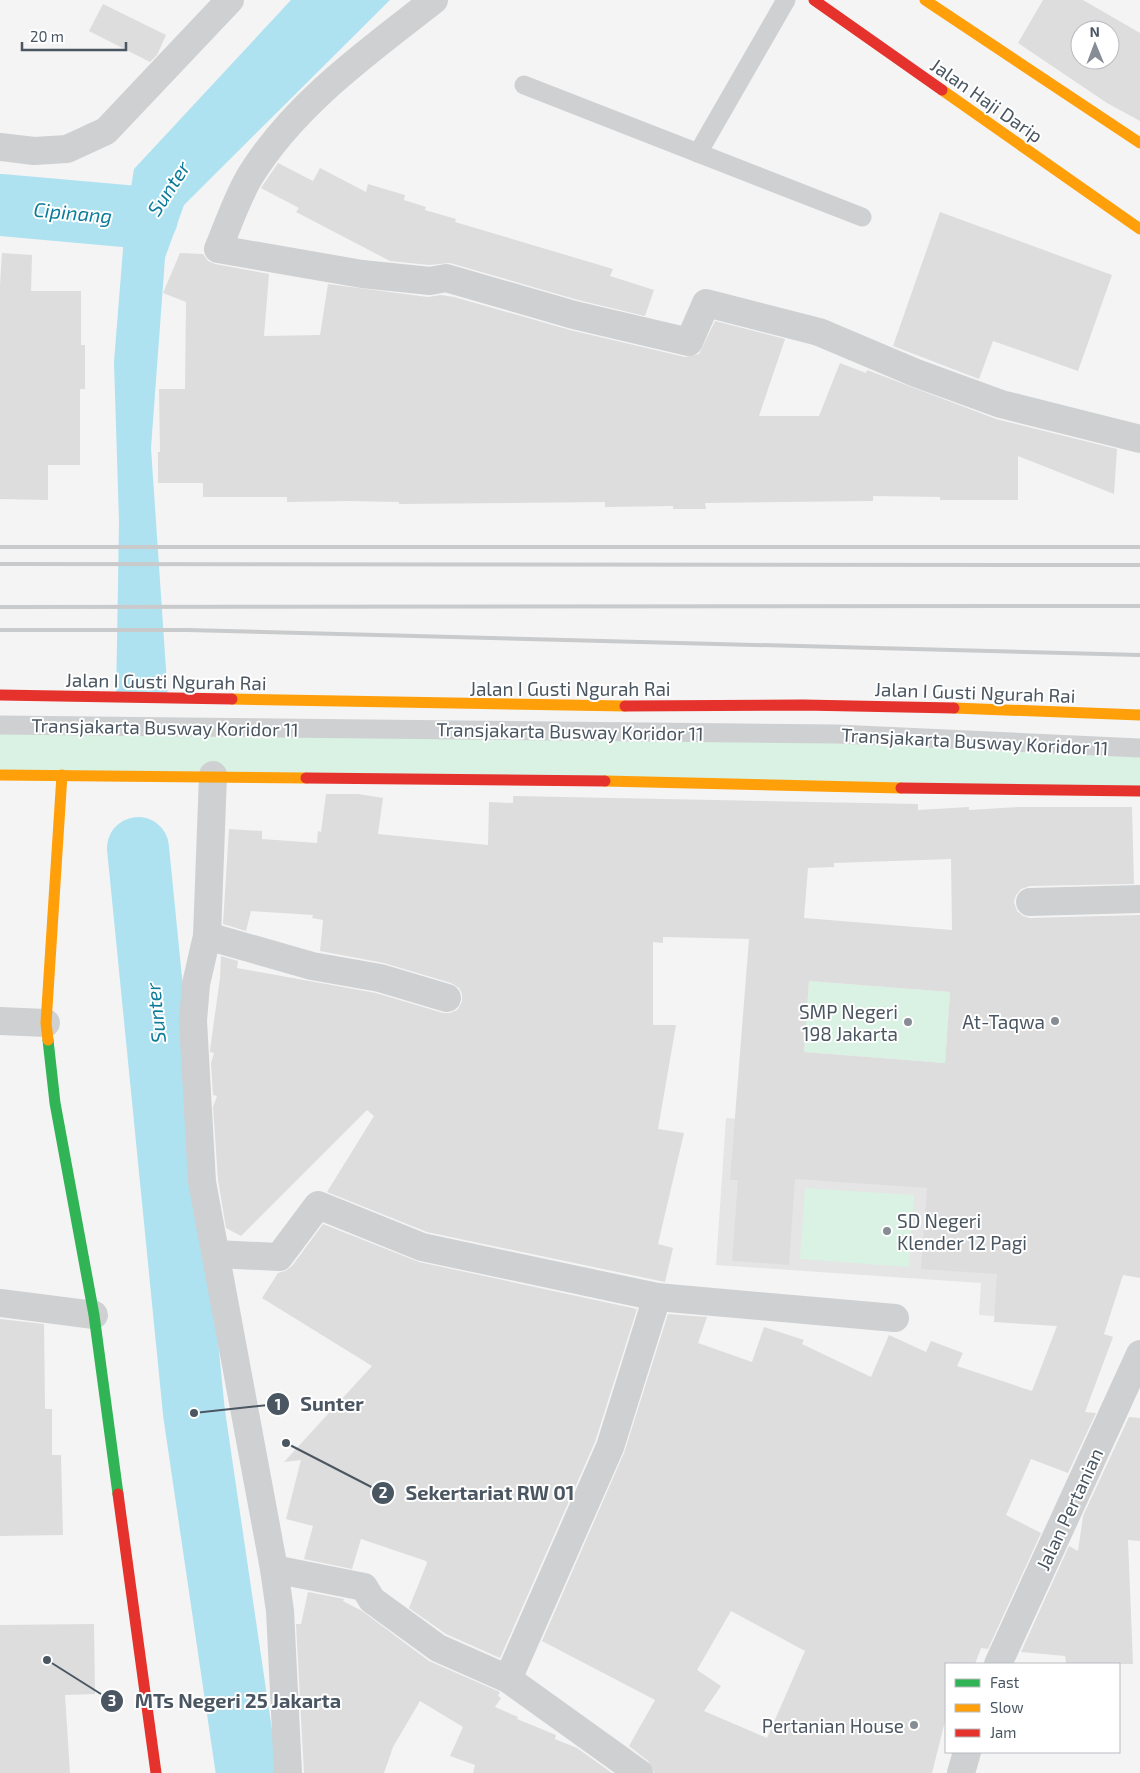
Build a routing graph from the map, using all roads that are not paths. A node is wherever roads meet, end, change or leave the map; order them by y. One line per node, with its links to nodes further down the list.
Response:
1 (230, 0): 8 (street)
2 (434, 0): 12 (street)
3 (786, 0): 9 (lane)
4 (814, 0): 11 (main road, Jalan Haji Darip)
5 (925, 0): 7 (main road)
6 (524, 85): 9 (lane)
7 (1140, 143)
8 (0, 147)
9 (698, 153): 10 (lane)
10 (862, 217)
11 (1140, 229)
12 (1140, 439)
13 (0, 695): 14 (main road, Jalan I Gusti Ngurah Rai)
14 (1140, 716)
15 (0, 725): 16 (lane, Transjakarta Busway Koridor 11)
16 (1140, 748)
17 (0, 775): 18 (main road)
18 (62, 775): 19 (main road); 26 (main road)
19 (212, 775): 20 (main road); 23 (street)
20 (1140, 791)
21 (1140, 899): 22 (street)
22 (1030, 902)
23 (207, 936): 24 (street); 27 (street)
24 (448, 998)
25 (0, 1021): 26 (street)
26 (46, 1023): 30 (main road)
27 (216, 1254): 28 (street); 33 (street)
28 (657, 1297): 31 (street); 35 (street)
29 (0, 1303): 30 (street)
30 (94, 1315): 37 (main road)
31 (895, 1318)
32 (1140, 1354): 34 (street, Jalan Pertanian)
33 (274, 1569): 35 (street); 38 (street)
34 (998, 1663)
35 (508, 1679): 39 (street)
36 (968, 1753): 40 (street)
37 (156, 1773)
38 (288, 1773)
39 (639, 1773)
40 (961, 1773)

